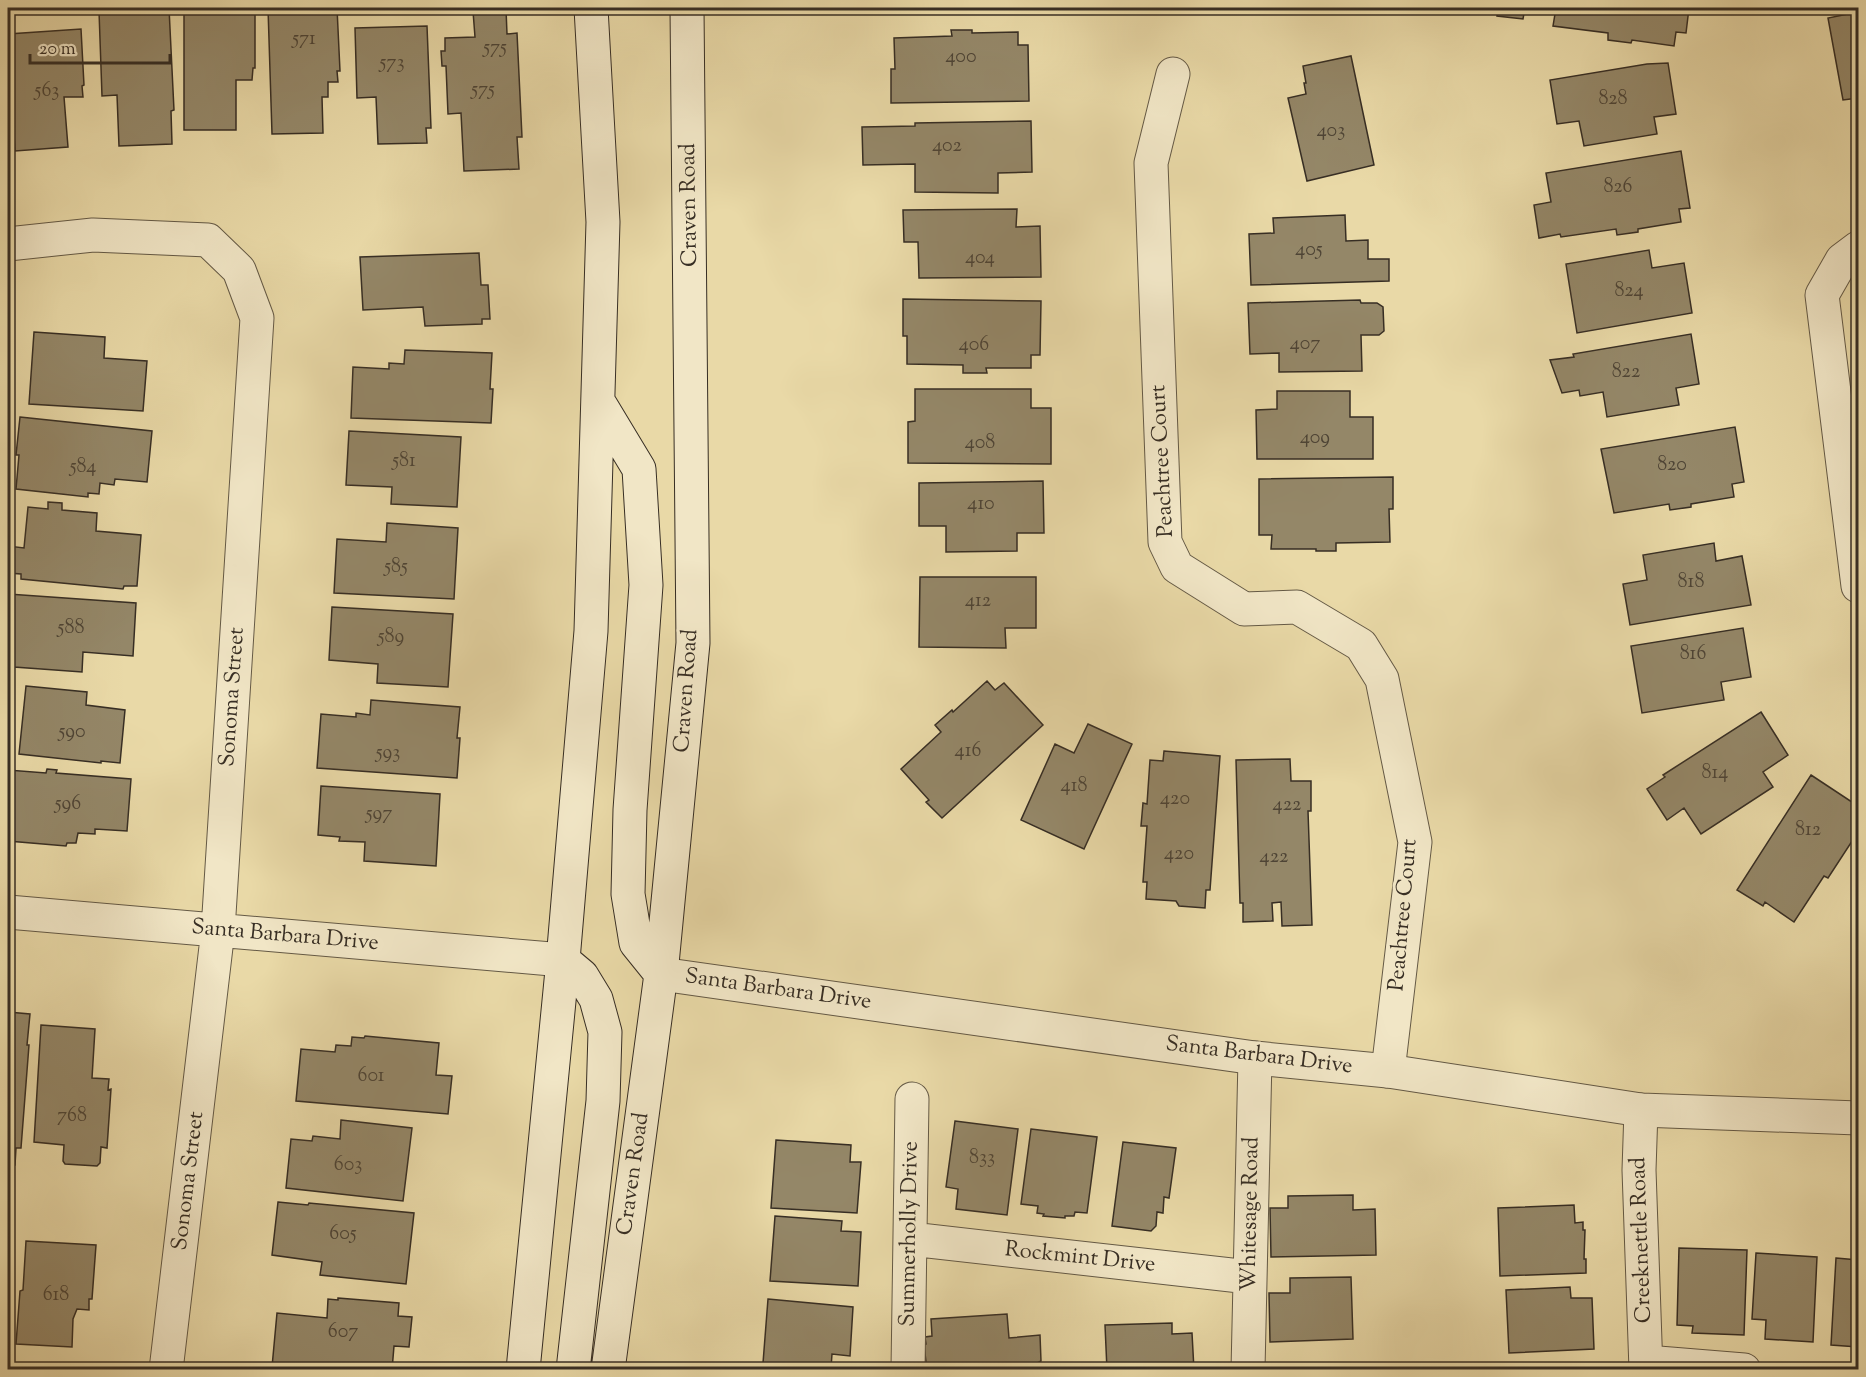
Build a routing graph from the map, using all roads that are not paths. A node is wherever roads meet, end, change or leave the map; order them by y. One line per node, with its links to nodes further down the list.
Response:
1 (591, 8): 6 (street)
2 (687, 8): 11 (street, Craven Road)
3 (1173, 74): 13 (street, Peachtree Court)
4 (8, 244): 9 (street, Sonoma Street)
5 (1858, 249): 7 (street)
6 (598, 401): 10 (street); 11 (street)
7 (1858, 586)
8 (8, 912): 9 (street, Santa Barbara Drive)
9 (218, 930): 10 (street, Santa Barbara Drive); 20 (street, Sonoma Street)
10 (563, 960): 21 (street); 22 (street)
11 (662, 974): 12 (street, Santa Barbara Drive); 23 (street, Craven Road)
12 (1255, 1058): 13 (street, Santa Barbara Drive); 18 (street, Whitesage Road)
13 (1388, 1071): 15 (street, Santa Barbara Drive)
14 (912, 1099): 17 (street, Summerholly Drive)
15 (1641, 1110): 16 (street, Santa Barbara Drive); 19 (street, Creeknettle Road)
16 (1858, 1118)
17 (910, 1239): 18 (street, Rockmint Drive); 24 (street, Summerholly Drive)
18 (1250, 1277): 25 (street, Whitesage Road)
19 (1646, 1366): 26 (street)
20 (166, 1370)
21 (523, 1370)
22 (573, 1370)
23 (608, 1370)
24 (908, 1370)
25 (1248, 1370)
26 (1744, 1370)

